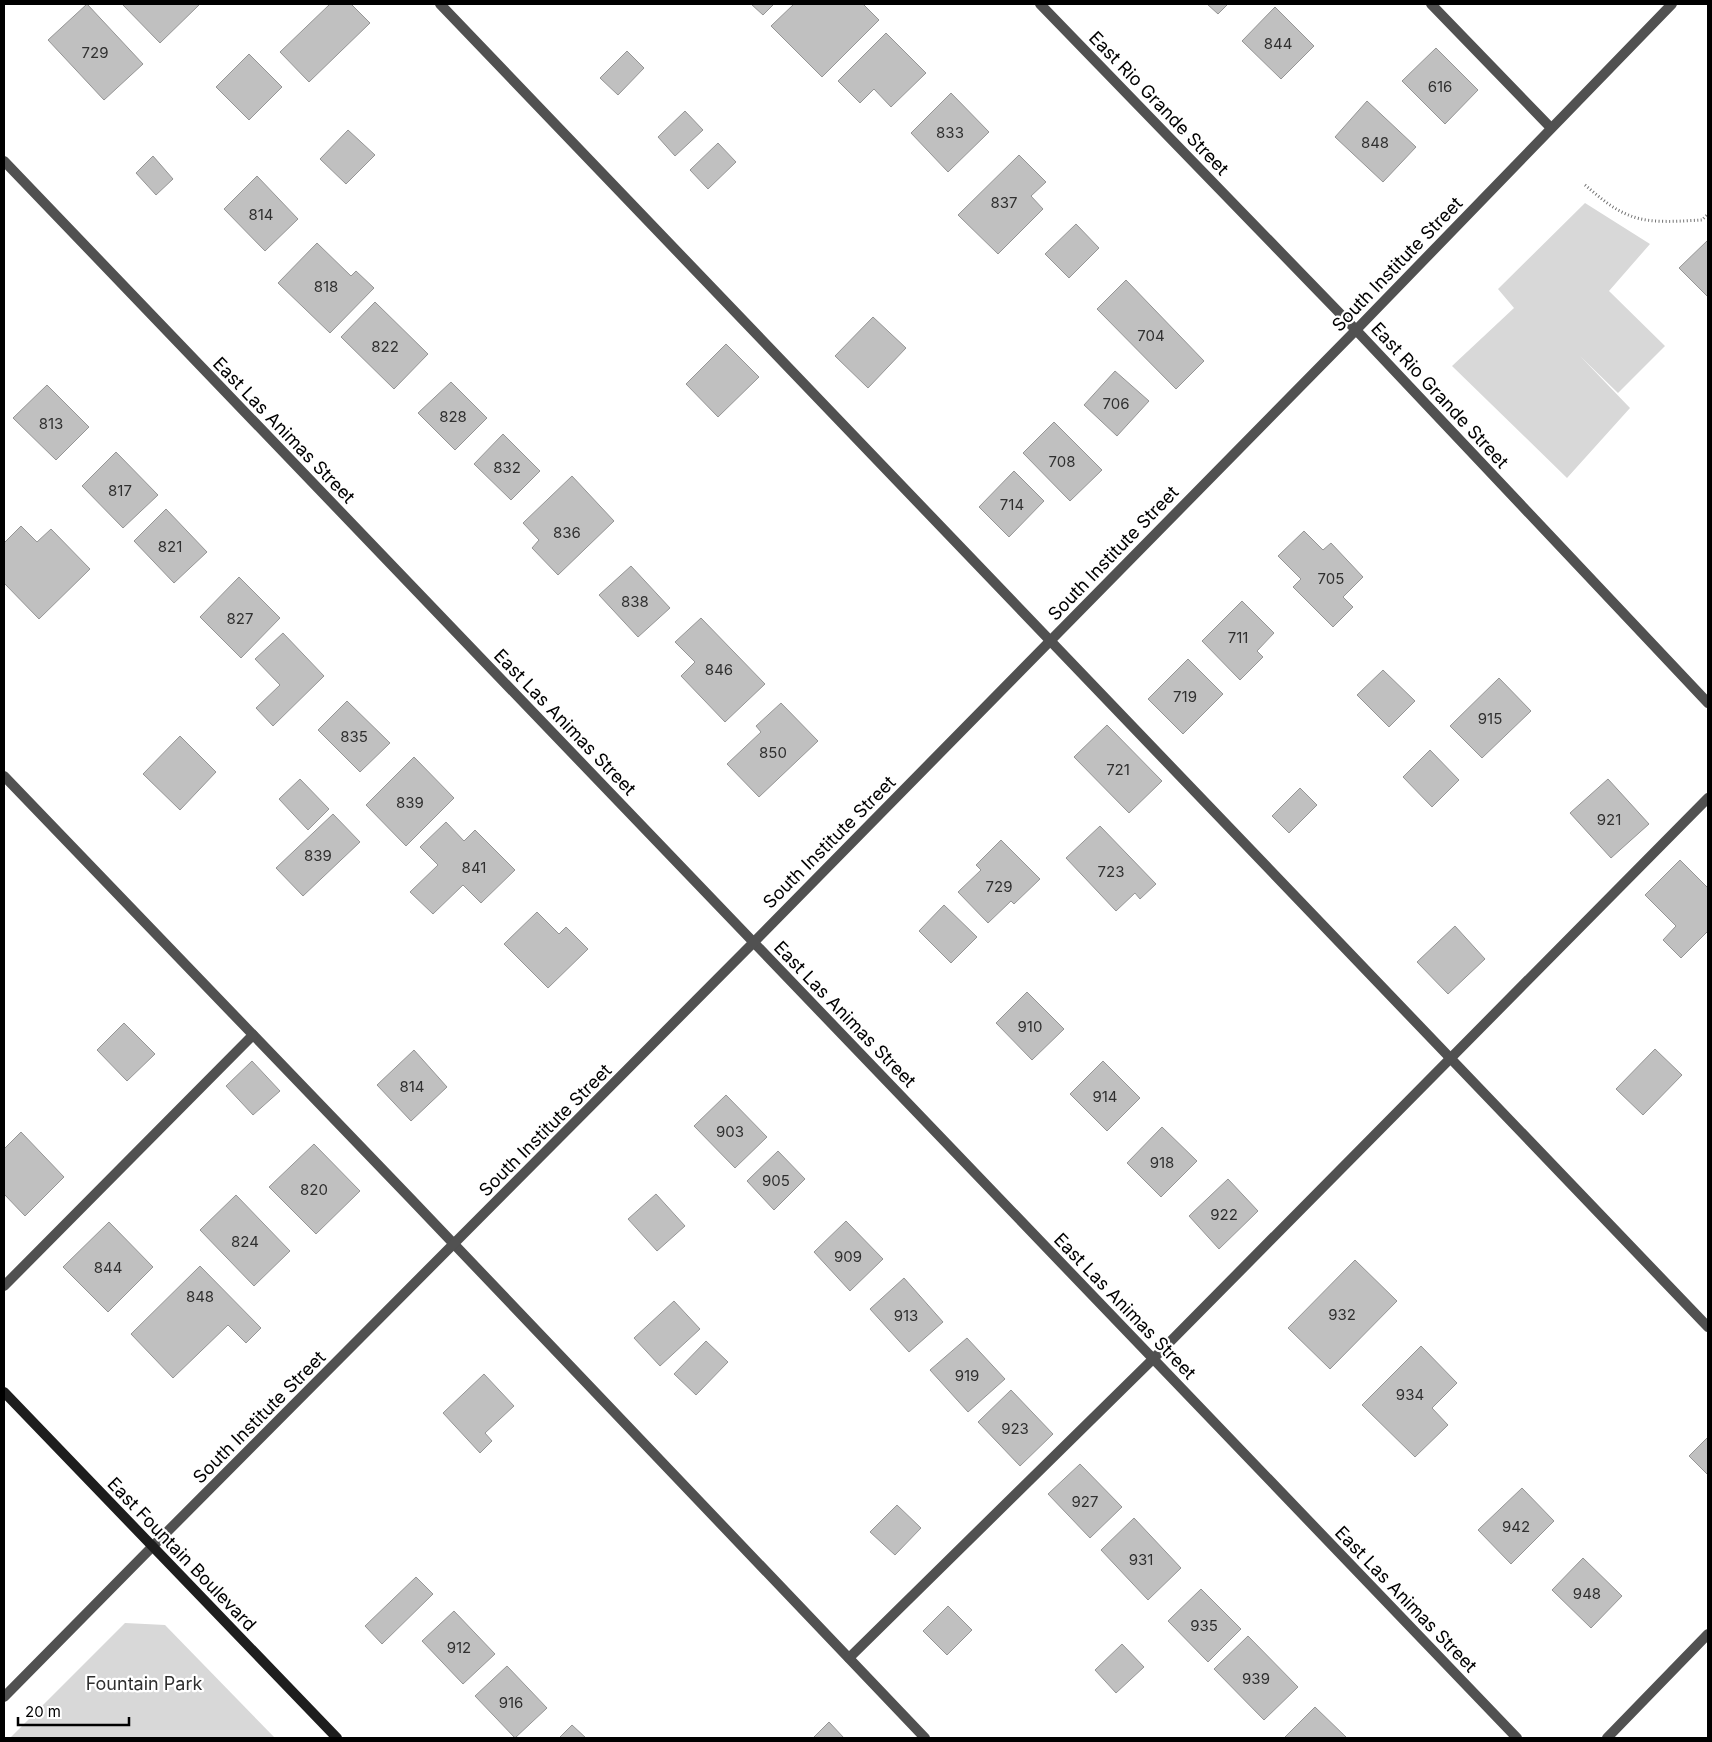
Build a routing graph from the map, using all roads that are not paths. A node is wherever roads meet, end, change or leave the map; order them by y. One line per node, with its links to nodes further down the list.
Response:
1 (440, 4): 8 (street)
2 (1040, 4): 7 (street, East Rio Grande Street)
3 (1431, 4): 5 (street)
4 (1672, 4): 5 (street, South Institute Street)
5 (1551, 128): 7 (street, South Institute Street)
6 (4, 161): 12 (street, East Las Animas Street)
7 (1356, 330): 8 (street, South Institute Street); 9 (street, East Rio Grande Street)
8 (1051, 640): 12 (street, South Institute Street); 14 (street)
9 (1708, 704)
10 (4, 776): 13 (street)
11 (1708, 798): 14 (street)
12 (754, 942): 15 (street, South Institute Street); 18 (street, East Las Animas Street)
13 (253, 1035): 15 (street); 16 (street)
14 (1451, 1060): 17 (street); 18 (street)
15 (454, 1244): 20 (street, South Institute Street); 22 (street)
16 (4, 1286)
17 (1708, 1327)
18 (1153, 1359): 22 (street); 26 (street, East Las Animas Street)
19 (4, 1392): 20 (main road, East Fountain Boulevard)
20 (153, 1546): 23 (street, South Institute Street); 24 (main road, East Fountain Boulevard)
21 (1708, 1634): 27 (street)
22 (849, 1658): 25 (street)
23 (4, 1697)
24 (337, 1738)
25 (925, 1738)
26 (1517, 1738)
27 (1607, 1738)

